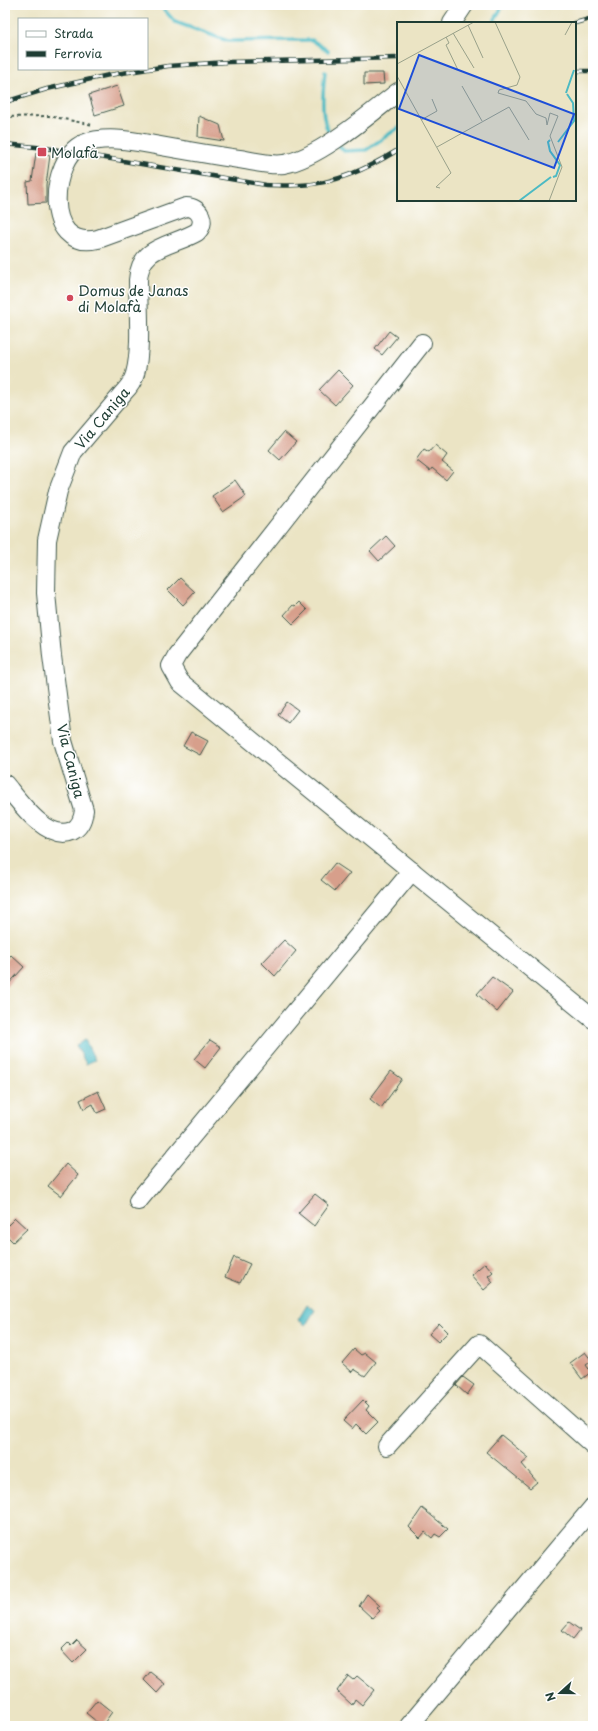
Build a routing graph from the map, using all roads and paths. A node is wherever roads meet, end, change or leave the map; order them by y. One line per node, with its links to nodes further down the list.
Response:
1 (464, 5): 2 (street)
2 (453, 22)
3 (397, 93): 7 (street, Via Caniga)
4 (5, 117): 5 (path)
5 (95, 125)
6 (422, 343): 8 (street)
7 (5, 784)
8 (412, 871): 9 (street); 10 (street)
9 (593, 1019)
10 (138, 1201)
11 (593, 1445): 12 (street)
12 (387, 1446)
13 (593, 1507): 14 (street)
14 (409, 1726)

